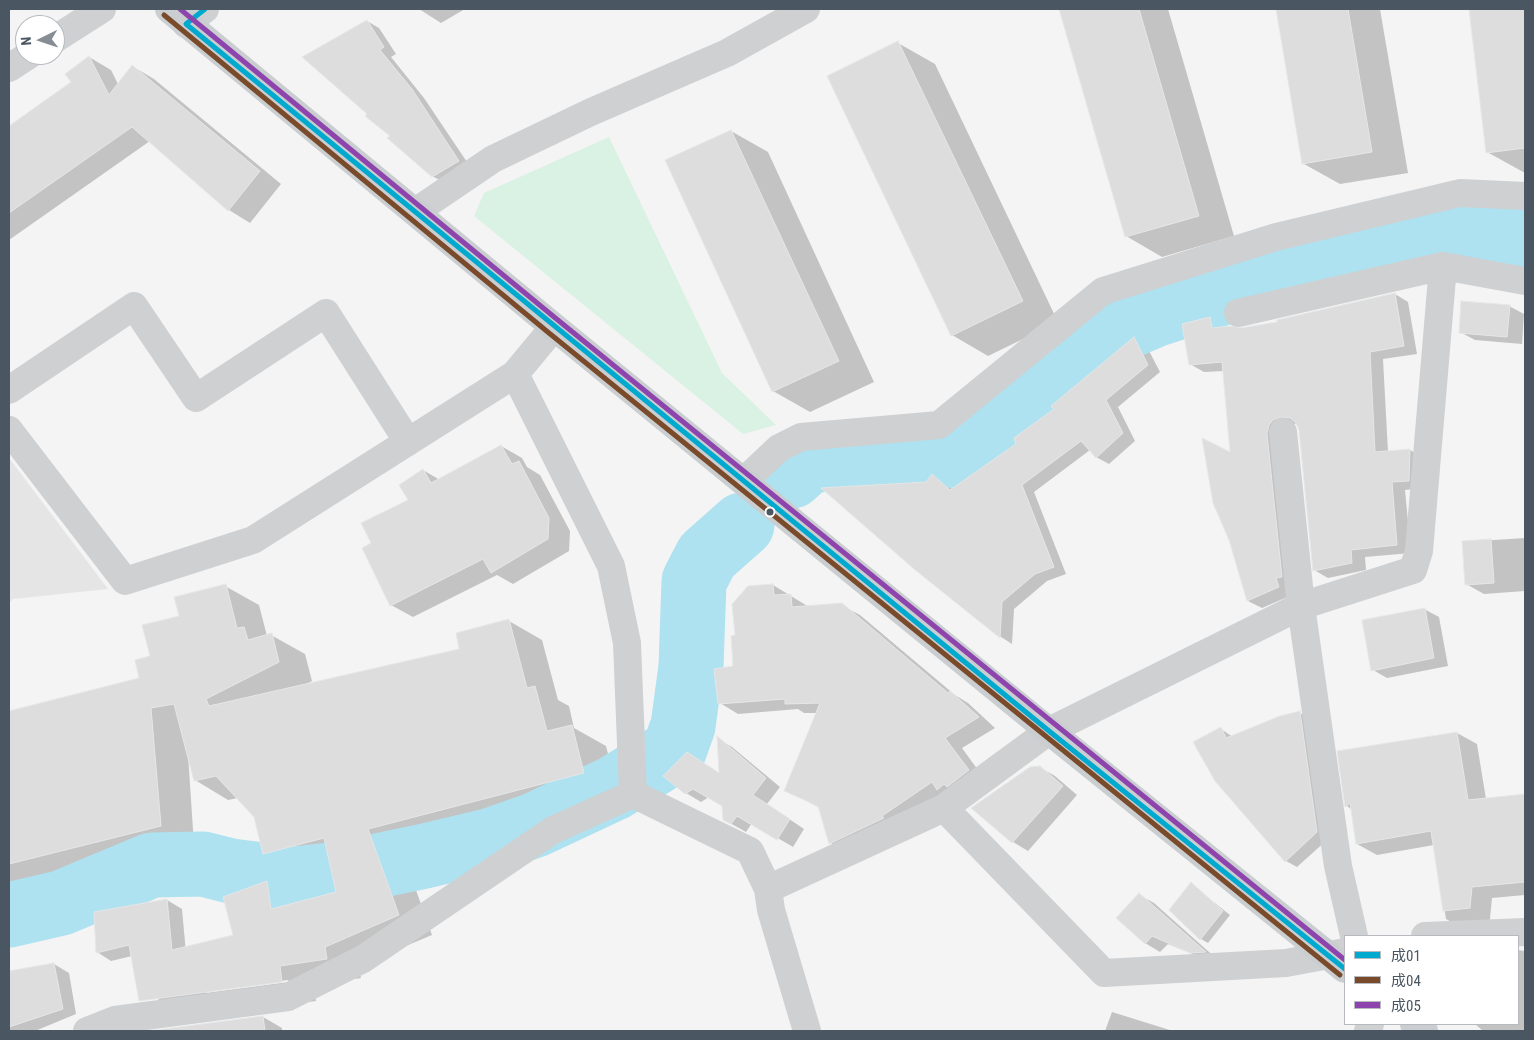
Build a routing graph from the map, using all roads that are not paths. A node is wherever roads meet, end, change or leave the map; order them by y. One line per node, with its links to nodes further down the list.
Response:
1 (102, 9): 4 (street)
2 (806, 9): 6 (street)
3 (187, 14): 6 (main road)
4 (65, 33)
5 (1525, 196): 16 (street)
6 (415, 212): 10 (main road)
7 (1443, 266): 8 (street); 9 (street); 17 (street)
8 (1525, 281)
9 (1238, 313)
10 (554, 327): 11 (street); 16 (main road)
11 (515, 374): 15 (street); 19 (street)
12 (9, 390): 15 (street)
13 (9, 430): 15 (street)
14 (1283, 432): 17 (street)
15 (408, 442)
16 (744, 481): 18 (main road)
17 (1301, 606): 18 (street); 23 (street)
18 (1049, 731): 20 (street); 25 (main road)
19 (633, 794): 21 (street); 26 (street)
20 (944, 808): 21 (street); 25 (street)
21 (768, 888): 27 (street)
22 (1525, 932): 24 (street)
23 (1354, 935)
24 (1450, 935)
25 (1340, 959)
26 (87, 1031)
27 (807, 1031)

